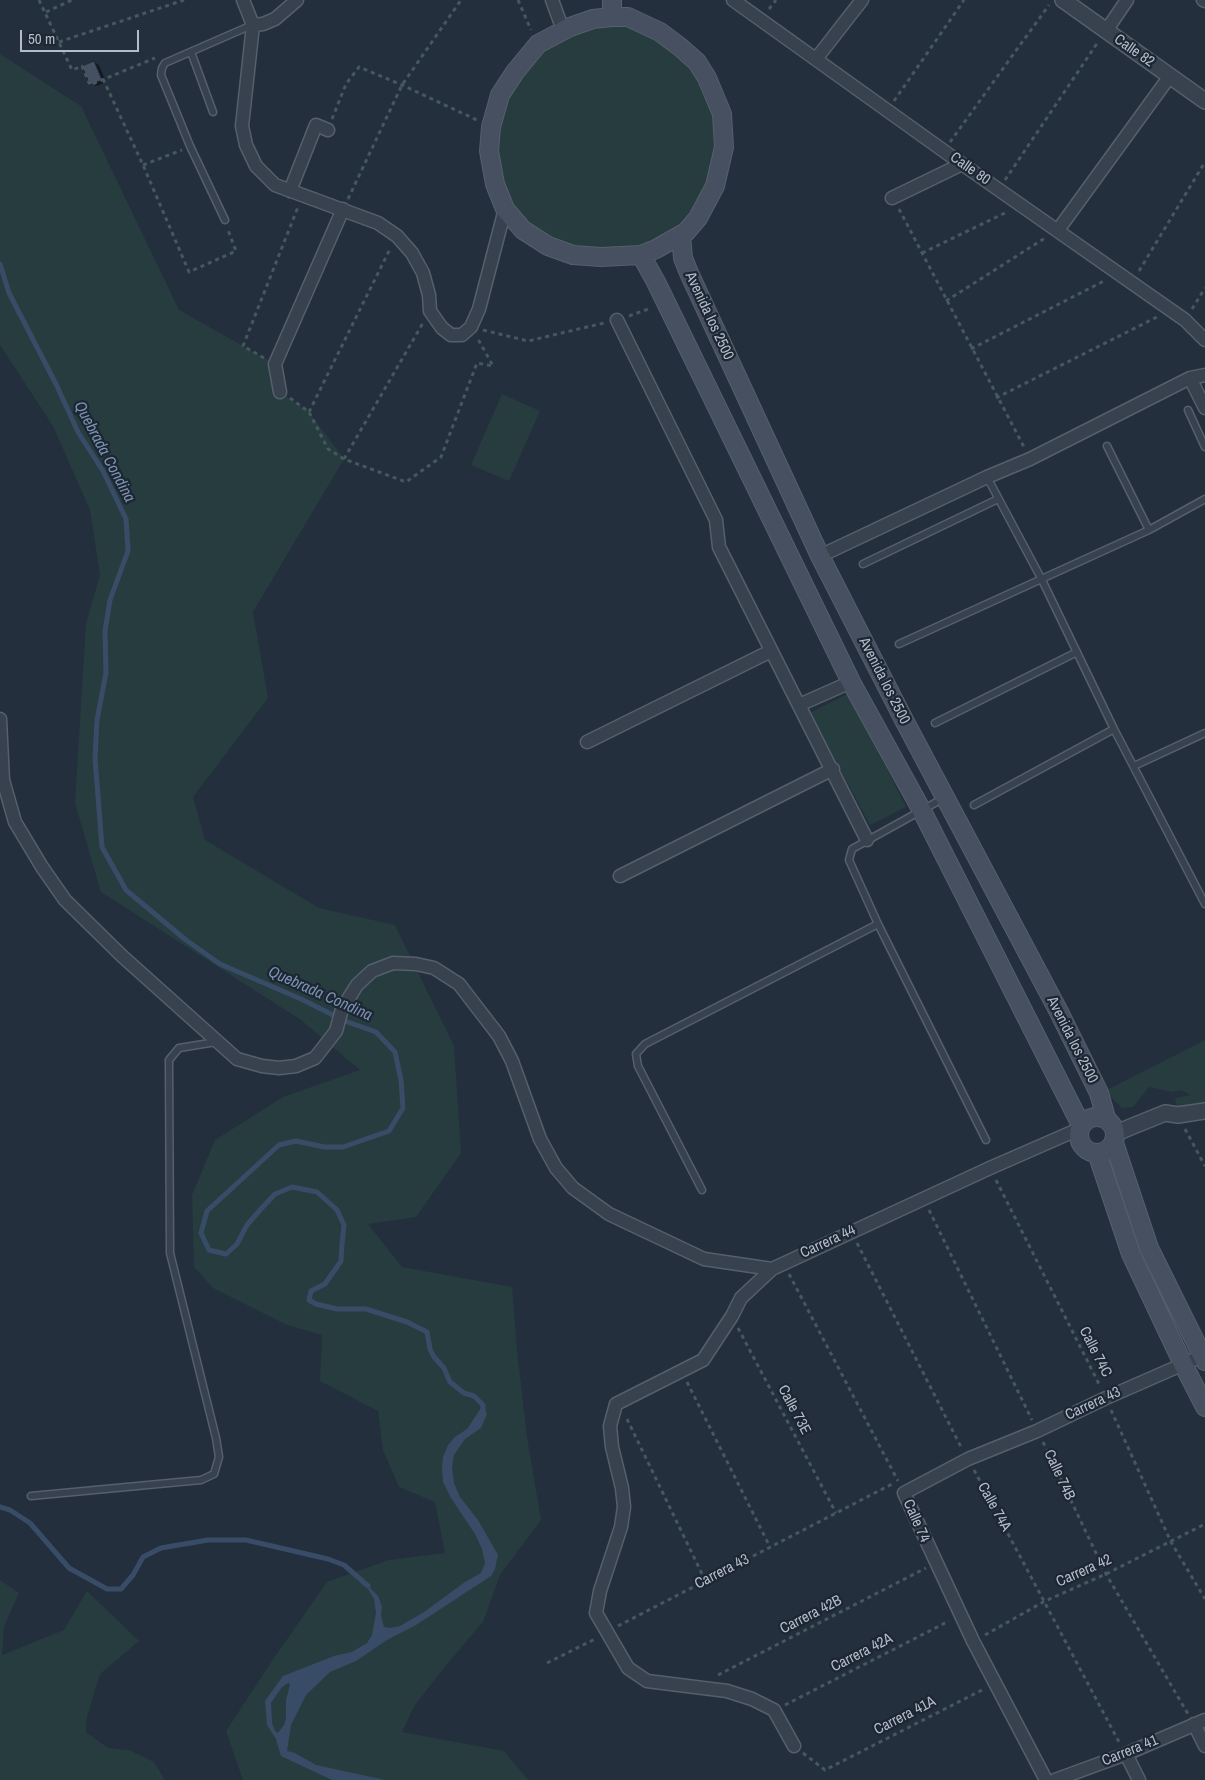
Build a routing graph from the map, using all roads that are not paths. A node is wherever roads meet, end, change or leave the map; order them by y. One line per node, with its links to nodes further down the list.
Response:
1 (243, 0): 9 (street)
2 (297, 0): 9 (street)
3 (552, 0): 10 (street)
4 (733, 0): 13 (street, Calle 80)
5 (862, 0): 13 (street)
6 (1063, 0): 11 (street, Calle 82)
7 (1127, 0): 11 (street)
8 (612, 8): 10 (main road); 25 (main road)
9 (253, 25): 12 (lane); 19 (street)
10 (563, 30): 21 (main road)
11 (1106, 31): 14 (street, Calle 82)
12 (190, 52): 16 (lane); 23 (lane)
13 (816, 59): 18 (street, Calle 80)
14 (1170, 76): 15 (street, Calle 82); 24 (street)
15 (1205, 101)
16 (213, 112)
17 (328, 130): 19 (street)
18 (962, 164): 20 (street); 24 (street, Calle 80)
19 (296, 193): 22 (street)
20 (892, 198)
21 (505, 209): 22 (street); 26 (main road)
22 (343, 210): 31 (street)
23 (225, 220)
24 (1058, 230): 28 (street, Calle 80)
25 (681, 235): 26 (main road); 40 (main road, Avenida los 2500)
26 (641, 255): 46 (main road, Avenida los 2500)
27 (617, 320): 44 (street)
28 (1205, 340)
29 (1205, 375): 30 (street)
30 (1190, 378): 32 (street); 36 (street)
31 (280, 392)
32 (1205, 408)
33 (1188, 410): 35 (lane)
34 (1107, 446): 39 (lane)
35 (1205, 447)
36 (987, 477): 37 (lane); 40 (street)
37 (998, 499): 41 (lane); 42 (lane)
38 (1205, 499): 39 (lane)
39 (1149, 530): 42 (lane)
40 (820, 556): 55 (main road, Avenida los 2500)
41 (863, 564)
42 (1042, 580): 43 (lane); 45 (lane)
43 (898, 644)
44 (771, 651): 47 (street); 52 (street)
45 (1077, 652): 49 (lane); 50 (lane)
46 (851, 682): 47 (street); 57 (main road, Avenida los 2500)
47 (799, 705): 54 (street)
48 (0, 720): 62 (street)
49 (935, 723)
50 (1114, 729): 53 (lane); 56 (lane)
51 (1205, 732): 53 (lane)
52 (587, 742)
53 (1134, 766): 60 (lane)
54 (833, 769): 58 (street); 59 (street)
55 (945, 797): 57 (lane); 65 (main road, Avenida los 2500)
56 (974, 805)
57 (921, 809): 58 (lane); 64 (main road, Avenida los 2500)
58 (867, 840): 61 (lane)
59 (620, 876)
60 (1205, 904)
61 (878, 924): 66 (lane); 68 (lane)
62 (216, 1042): 69 (street); 74 (lane)
63 (1205, 1111): 65 (street)
64 (1080, 1127): 65 (main road); 67 (main road, Avenida los 2500); 69 (street, Carrera 44)
65 (1115, 1129): 67 (main road); 70 (main road, Avenida los 2500)
66 (986, 1140)
67 (1096, 1153): 71 (main road, Avenida los 2500)
68 (702, 1190)
69 (778, 1266): 76 (street, Carrera 44)
70 (1204, 1358): 71 (street, Carrera 43)
71 (1183, 1364): 72 (main road, Avenida los 2500); 73 (street, Carrera 43)
72 (1205, 1407)
73 (904, 1493): 79 (street, Calle 74)
74 (31, 1496)
75 (1199, 1722): 77 (street); 78 (street, Carrera 41)
76 (794, 1746)
77 (1205, 1746)
78 (1126, 1754): 80 (street, Carrera 41); 81 (street)
79 (1046, 1780)
80 (1055, 1780)
81 (1139, 1780)

